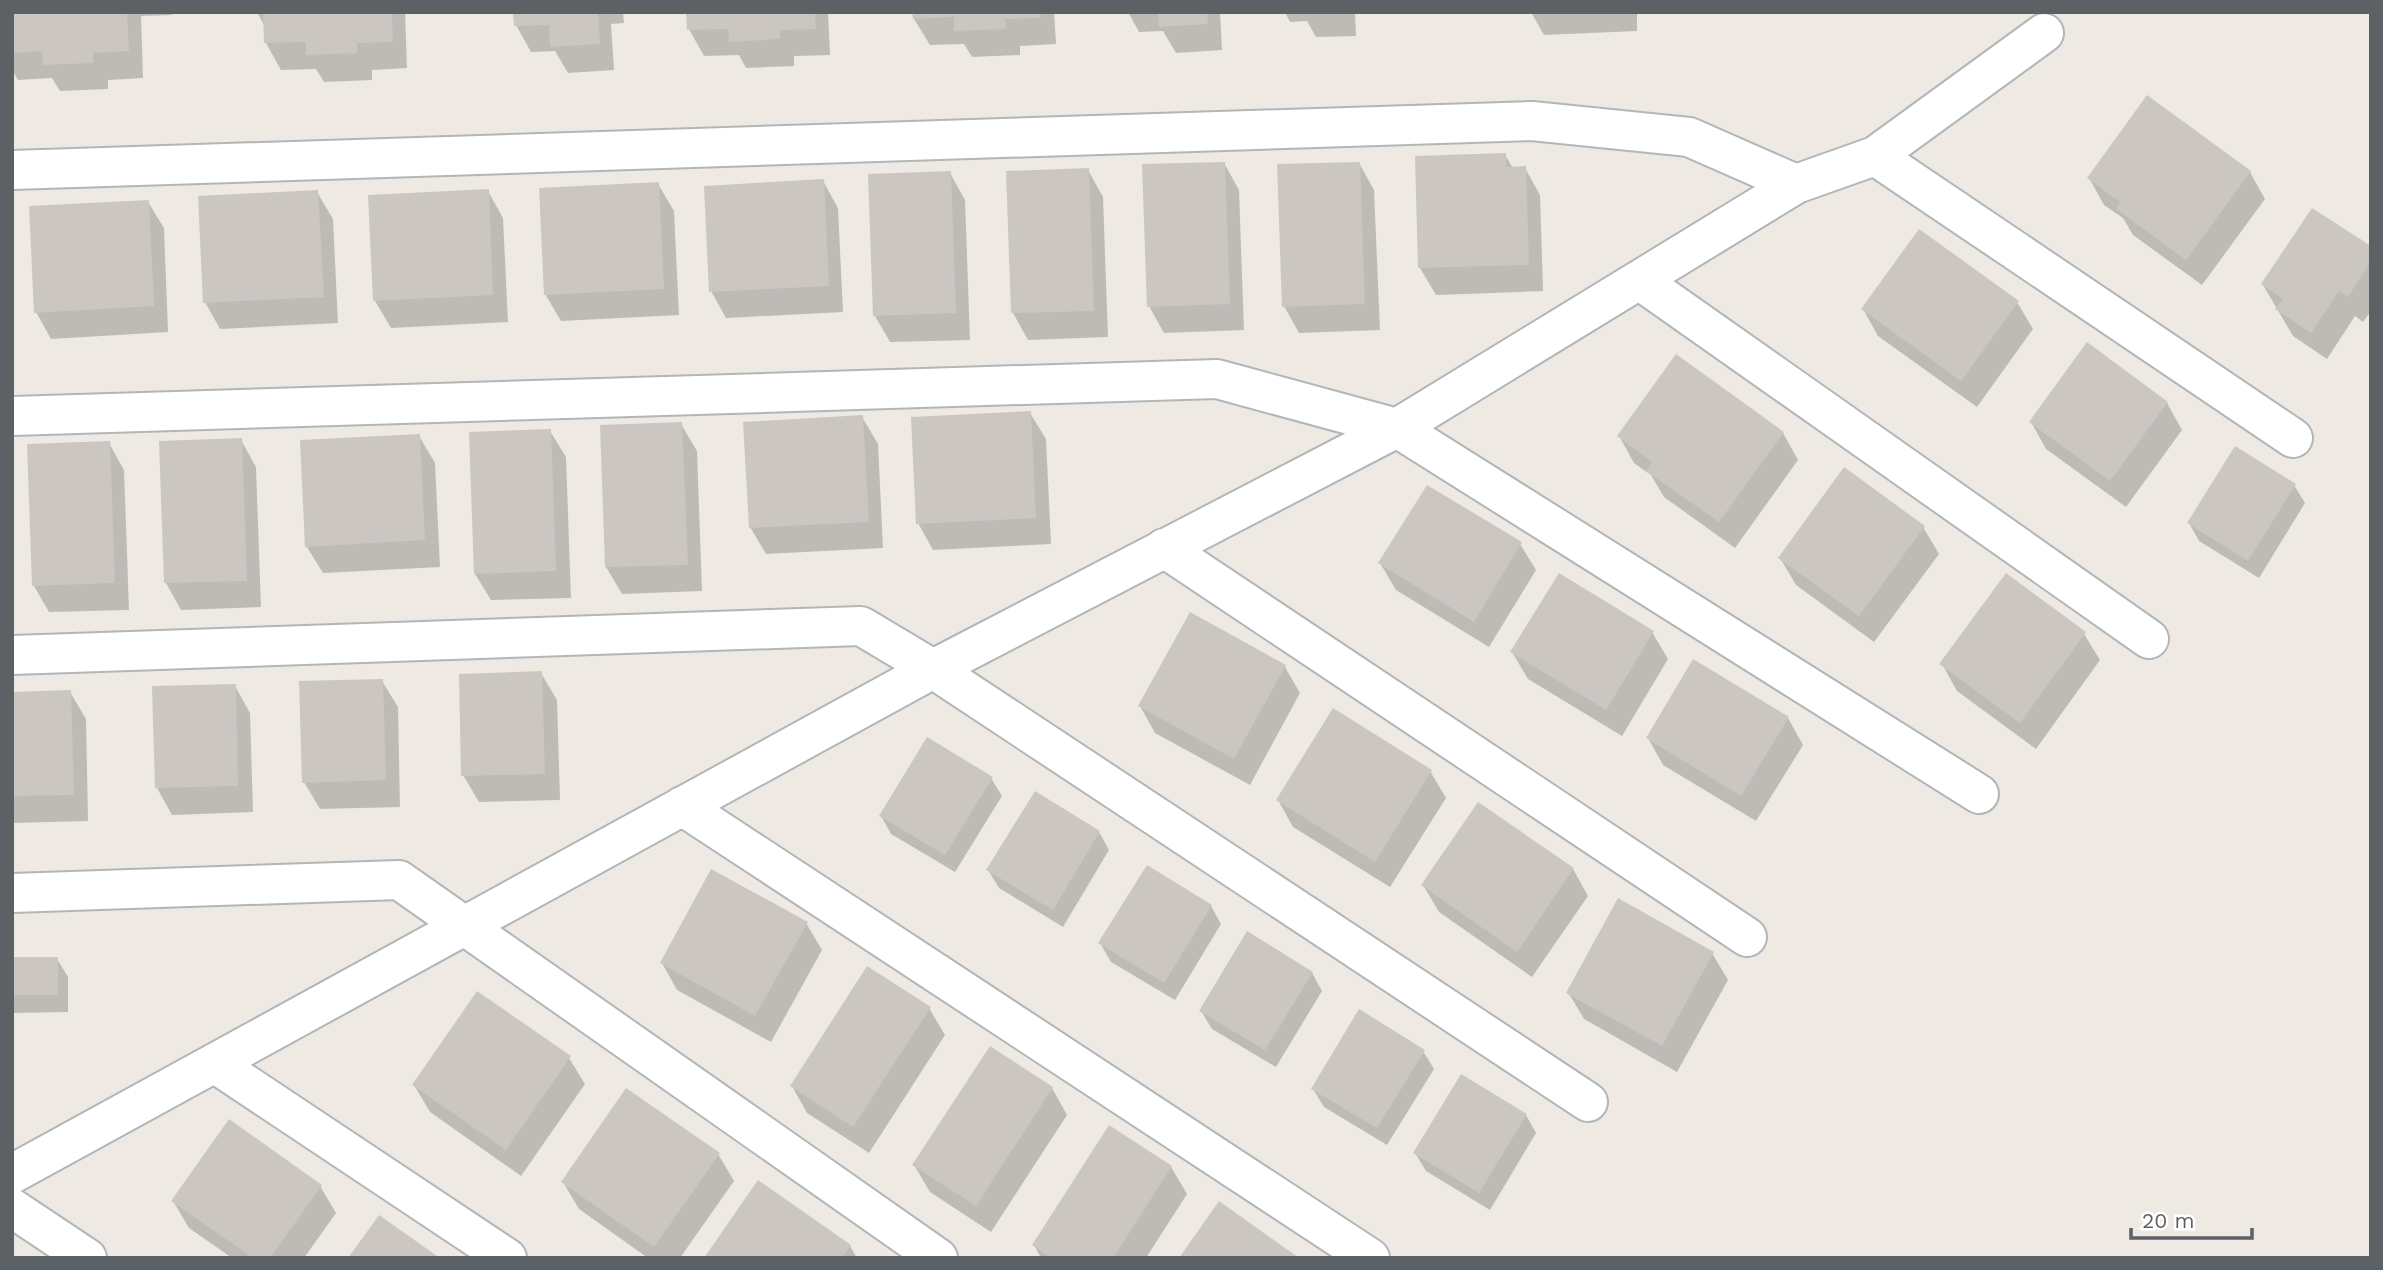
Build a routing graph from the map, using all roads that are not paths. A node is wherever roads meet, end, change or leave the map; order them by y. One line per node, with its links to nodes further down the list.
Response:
1 (2044, 33): 2 (street)
2 (1875, 156): 4 (street); 8 (street)
3 (12, 170): 4 (street)
4 (1796, 184): 5 (street)
5 (1639, 281): 7 (street); 10 (street)
6 (12, 416): 7 (street)
7 (1397, 428): 9 (street); 13 (street)
8 (2293, 438)
9 (1164, 548): 12 (street); 17 (street)
10 (2149, 639)
11 (12, 655): 12 (street)
12 (933, 669): 14 (street); 19 (street)
13 (1979, 794)
14 (682, 806): 16 (street); 25 (street)
15 (12, 893): 16 (street)
16 (466, 925): 18 (street); 24 (street)
17 (1747, 937)
18 (214, 1063): 20 (street); 23 (street)
19 (1588, 1102)
20 (12, 1174)
21 (12, 1208): 22 (street)
22 (87, 1258)
23 (507, 1258)
24 (938, 1258)
25 (1370, 1258)

